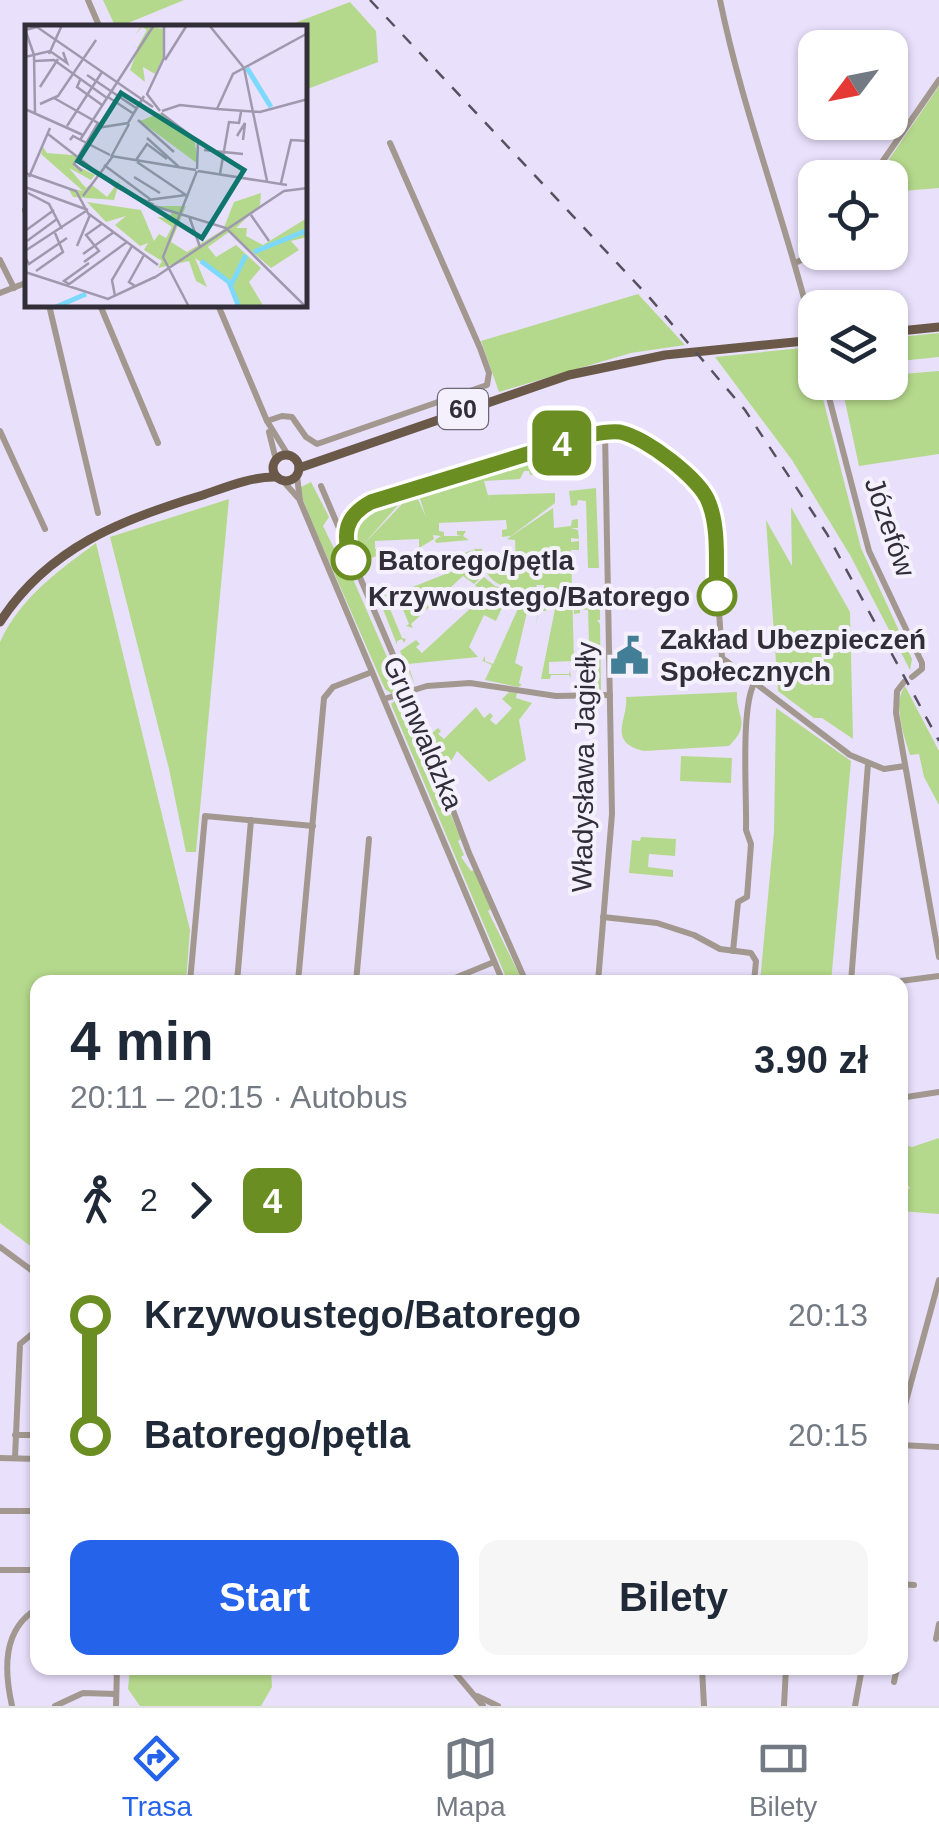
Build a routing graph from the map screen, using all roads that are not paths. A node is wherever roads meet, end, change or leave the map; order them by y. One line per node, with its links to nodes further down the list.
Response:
1 (88, 0): 3 (street)
2 (720, 0): 8 (street)
3 (99, 25)
4 (939, 80): 6 (street)
5 (390, 143): 20 (street)
6 (883, 160)
7 (0, 260): 10 (street)
8 (796, 263): 11 (street)
9 (25, 283): 10 (street)
10 (14, 288): 12 (street)
11 (802, 290)
12 (0, 293)
13 (50, 308): 30 (street)
14 (101, 308): 23 (street)
15 (219, 308): 20 (street, Grunwaldzka)
16 (939, 327): 17 (main road)
17 (908, 330)
18 (798, 340): 25 (main road, 60)
19 (830, 400): 35 (street, Józefów)
20 (267, 422): 24 (street, Grunwaldzka); 25 (street, Grunwaldzka)
21 (0, 431): 31 (street)
22 (605, 432): 32 (street); 36 (street); 39 (street, Władysława Jagiełły)
23 (158, 443)
24 (275, 463): 25 (main road, 60); 26 (main road); 27 (main road, 60)
25 (294, 465): 26 (main road, 60); 29 (street, Grunwaldzka)
26 (280, 479): 27 (main road, 60); 29 (street, Grunwaldzka)
27 (242, 482): 33 (main road, 60)
28 (320, 486): 32 (street)
29 (300, 501): 34 (street, Grunwaldzka)
30 (98, 513)
31 (46, 528)
32 (344, 539): 38 (street)
33 (0, 622)
34 (372, 672): 40 (street, Grunwaldzka); 44 (street)
35 (912, 678)
36 (755, 682): 41 (street); 47 (street)
37 (904, 682): 42 (street)
38 (408, 690): 39 (street); 40 (street); 56 (street)
39 (610, 695): 46 (street, Władysława Jagiełły)
40 (384, 699): 49 (street, Grunwaldzka)
41 (868, 764): 42 (street); 59 (street)
42 (905, 766): 48 (street)
43 (251, 820): 44 (street); 50 (street); 51 (street)
44 (313, 826): 52 (street)
45 (369, 839): 53 (street)
46 (604, 916): 47 (street); 57 (street, Władysława Jagiełły)
47 (732, 951): 58 (street)
48 (939, 957)
49 (494, 962): 54 (street); 55 (street, Grunwaldzka)
50 (191, 975)
51 (238, 975)
52 (299, 975)
53 (357, 975)
54 (462, 975)
55 (500, 975)
56 (523, 975)
57 (599, 975)
58 (755, 975)
59 (853, 975)
60 (939, 976): 61 (street)
61 (908, 980)
62 (939, 1092): 63 (street)
63 (908, 1097)
64 (0, 1247): 65 (street)
65 (30, 1269)
66 (939, 1280): 68 (street)
67 (30, 1336): 70 (street)
68 (908, 1394)
69 (30, 1435): 70 (street)
70 (14, 1436): 74 (street)
71 (908, 1445): 72 (street)
72 (939, 1447)
73 (0, 1458): 74 (street)
74 (14, 1458): 75 (street)
75 (30, 1459)
76 (0, 1511): 77 (street)
77 (30, 1512)
78 (0, 1570): 79 (street)
79 (30, 1570)
80 (908, 1585): 81 (street)
81 (914, 1585)
82 (30, 1614): 85 (street)
83 (939, 1624): 84 (street)
84 (936, 1639)
85 (4, 1644): 95 (street)
86 (117, 1675): 94 (street)
87 (457, 1675): 93 (street)
88 (702, 1675): 100 (street)
89 (786, 1675): 101 (street)
90 (861, 1675): 102 (street)
91 (896, 1675): 92 (street)
92 (894, 1682)
93 (470, 1689): 98 (street); 99 (street)
94 (116, 1694): 96 (street); 97 (street)
95 (12, 1706)
96 (56, 1706)
97 (116, 1706)
98 (482, 1706)
99 (498, 1706)
100 (704, 1706)
101 (784, 1706)
102 (855, 1706)

